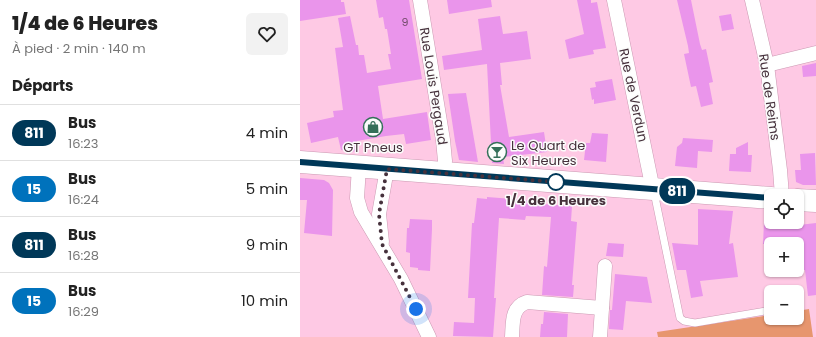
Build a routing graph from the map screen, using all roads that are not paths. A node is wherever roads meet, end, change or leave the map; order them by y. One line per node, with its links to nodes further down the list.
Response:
1 (420, 0): 9 (street, Rue Louis Pergaud)
2 (614, 0): 11 (street, Rue de Verdun)
3 (752, 0): 5 (street, Rue de Reims)
4 (816, 53): 5 (street)
5 (767, 65): 10 (street, Rue de Reims)
6 (300, 162): 7 (main road)
7 (359, 167): 8 (main road); 15 (street)
8 (387, 169): 9 (main road); 15 (street)
9 (444, 173): 11 (main road)
10 (781, 189)
11 (653, 190): 12 (main road); 18 (lane)
12 (764, 198)
13 (804, 200): 14 (main road)
14 (816, 201)
15 (382, 244): 19 (street)
16 (605, 266): 17 (street)
17 (602, 308): 20 (street); 21 (street)
18 (764, 311)
19 (429, 337)
20 (512, 337)
21 (600, 337)

